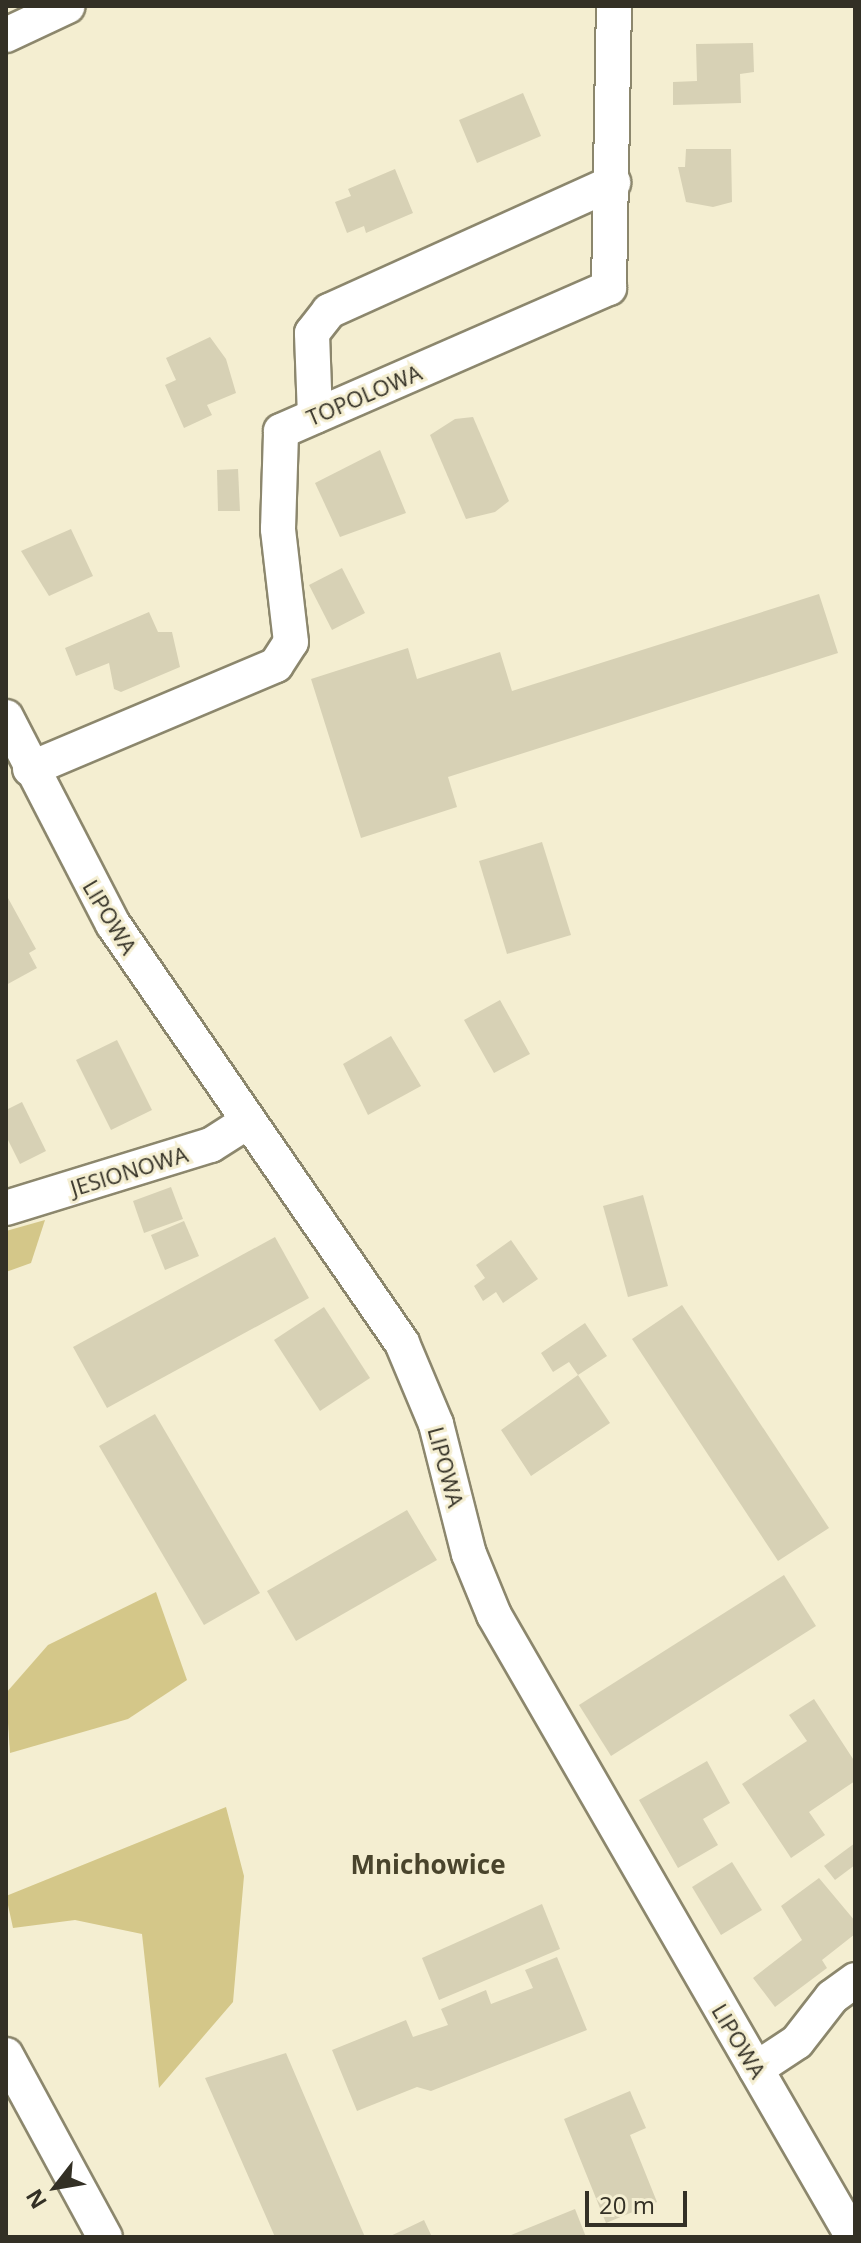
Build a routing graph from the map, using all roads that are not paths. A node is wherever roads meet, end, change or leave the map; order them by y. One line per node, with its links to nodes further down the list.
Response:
1 (68, 6): 3 (street)
2 (614, 6): 4 (street, TOPOLOWA)
3 (6, 35)
4 (613, 183): 5 (street); 5 (street, TOPOLOWA)
5 (315, 416): 7 (street, TOPOLOWA)
6 (6, 717): 7 (street, LIPOWA)
7 (30, 769): 8 (street, LIPOWA)
8 (247, 1122): 9 (street, JESIONOWA); 12 (street, LIPOWA)
9 (6, 1208)
10 (855, 1980): 12 (street)
11 (6, 2055): 13 (street)
12 (756, 2069): 14 (street, LIPOWA)
13 (105, 2237)
14 (853, 2237)

